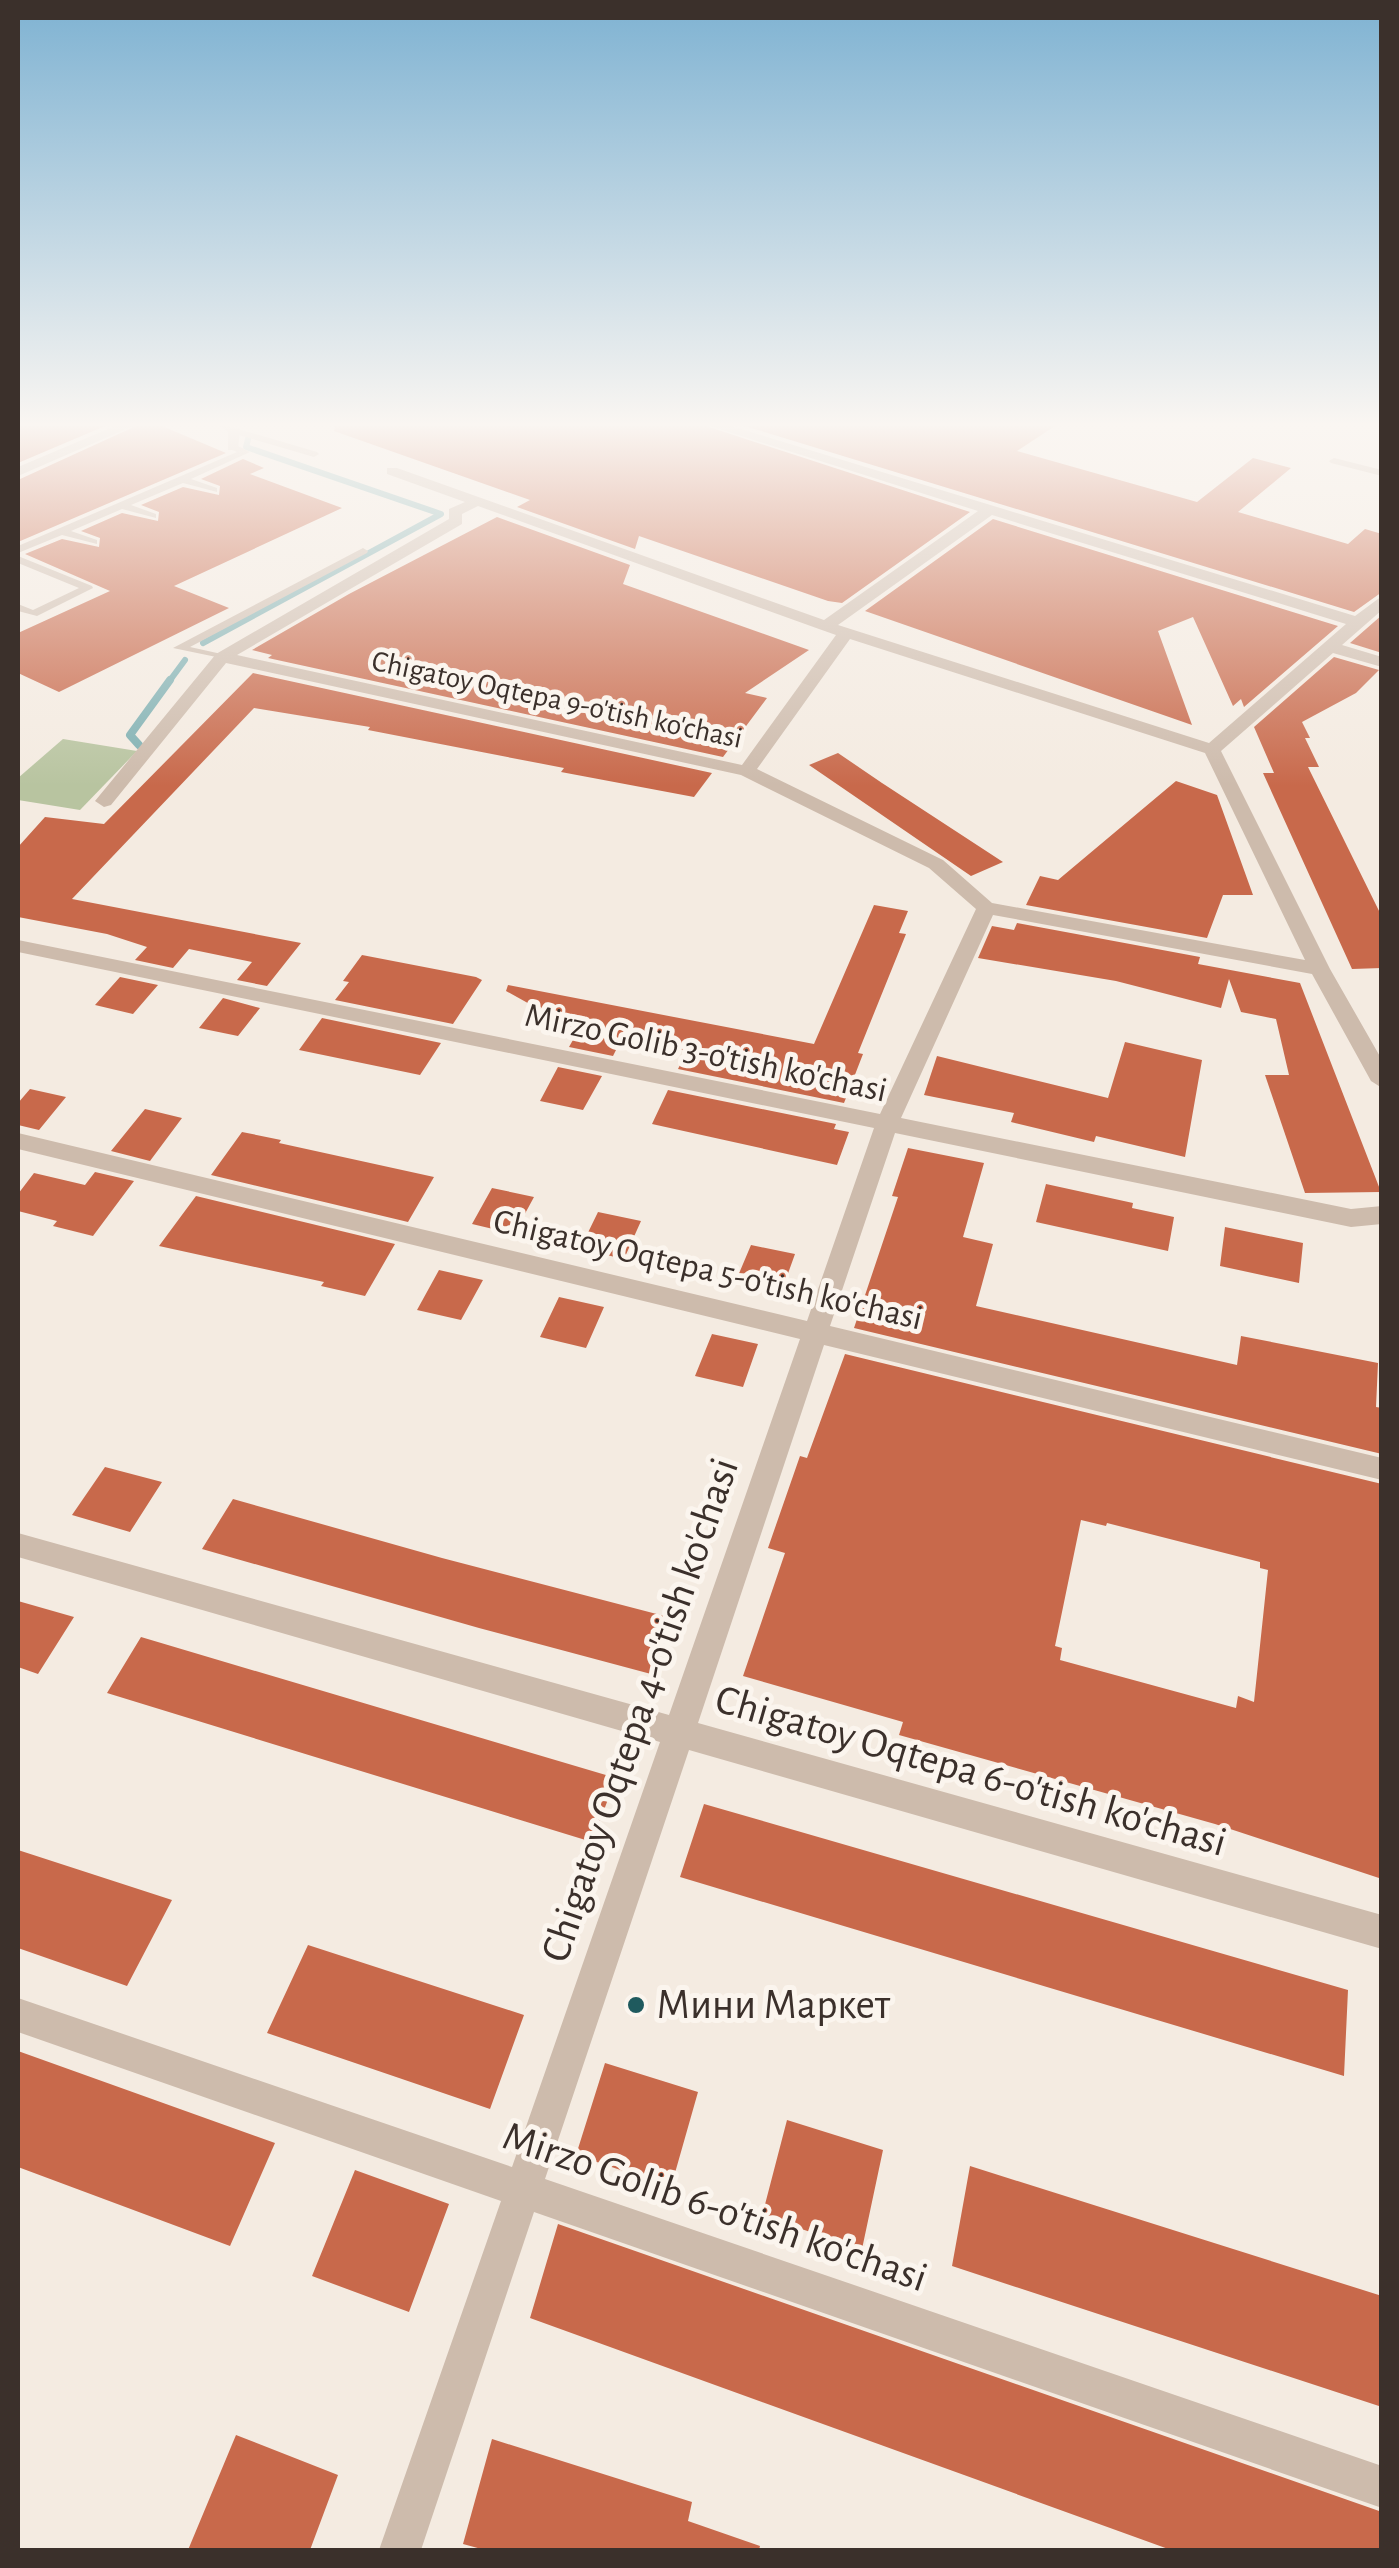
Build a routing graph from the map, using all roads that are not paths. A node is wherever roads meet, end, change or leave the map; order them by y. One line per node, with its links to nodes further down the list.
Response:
1 (414, 546): 13 (street)
2 (603, 546): 10 (street)
3 (939, 546): 10 (street)
4 (1106, 546): 9 (street)
5 (363, 550): 13 (lane)
6 (18, 559): 8 (lane)
7 (1382, 601): 9 (street)
8 (18, 607)
9 (1354, 622): 12 (street)
10 (826, 626): 11 (street)
11 (846, 633): 15 (street); 16 (street)
12 (1328, 646): 14 (street); 15 (street)
13 (222, 657): 16 (street, Chigatoy Oqtepa 9-o'tish ko'chasi); 17 (street)
14 (1382, 662)
15 (1212, 750): 20 (street)
16 (747, 771): 18 (street, Chigatoy Oqtepa 9-o'tish ko'chasi)
17 (104, 800)
18 (986, 908): 20 (street); 22 (street, Chigatoy Oqtepa 4-o'tish ko'chasi)
19 (18, 946): 22 (street, Mirzo Golib 3-o'tish ko'chasi)
20 (1320, 969): 21 (street)
21 (1382, 1081)
22 (886, 1126): 24 (street, Mirzo Golib 3-o'tish ko'chasi); 25 (street, Chigatoy Oqtepa 4-o'tish ko'chasi)
23 (18, 1141): 25 (street, Chigatoy Oqtepa 5-o'tish ko'chasi)
24 (1382, 1215)
25 (816, 1331): 26 (street, Chigatoy Oqtepa 5-o'tish ko'chasi); 28 (street, Chigatoy Oqtepa 4-o'tish ko'chasi)
26 (1382, 1469)
27 (18, 1546): 28 (street, Chigatoy Oqtepa 6-o'tish ko'chasi)
28 (678, 1732): 29 (street, Chigatoy Oqtepa 6-o'tish ko'chasi); 31 (street, Chigatoy Oqtepa 4-o'tish ko'chasi)
29 (1382, 1932)
30 (18, 2015): 31 (street, Mirzo Golib 6-o'tish ko'chasi)
31 (521, 2190): 32 (street, Mirzo Golib 6-o'tish ko'chasi); 33 (street, Chigatoy Oqtepa 4-o'tish ko'chasi)
32 (1382, 2488)
33 (400, 2550)

